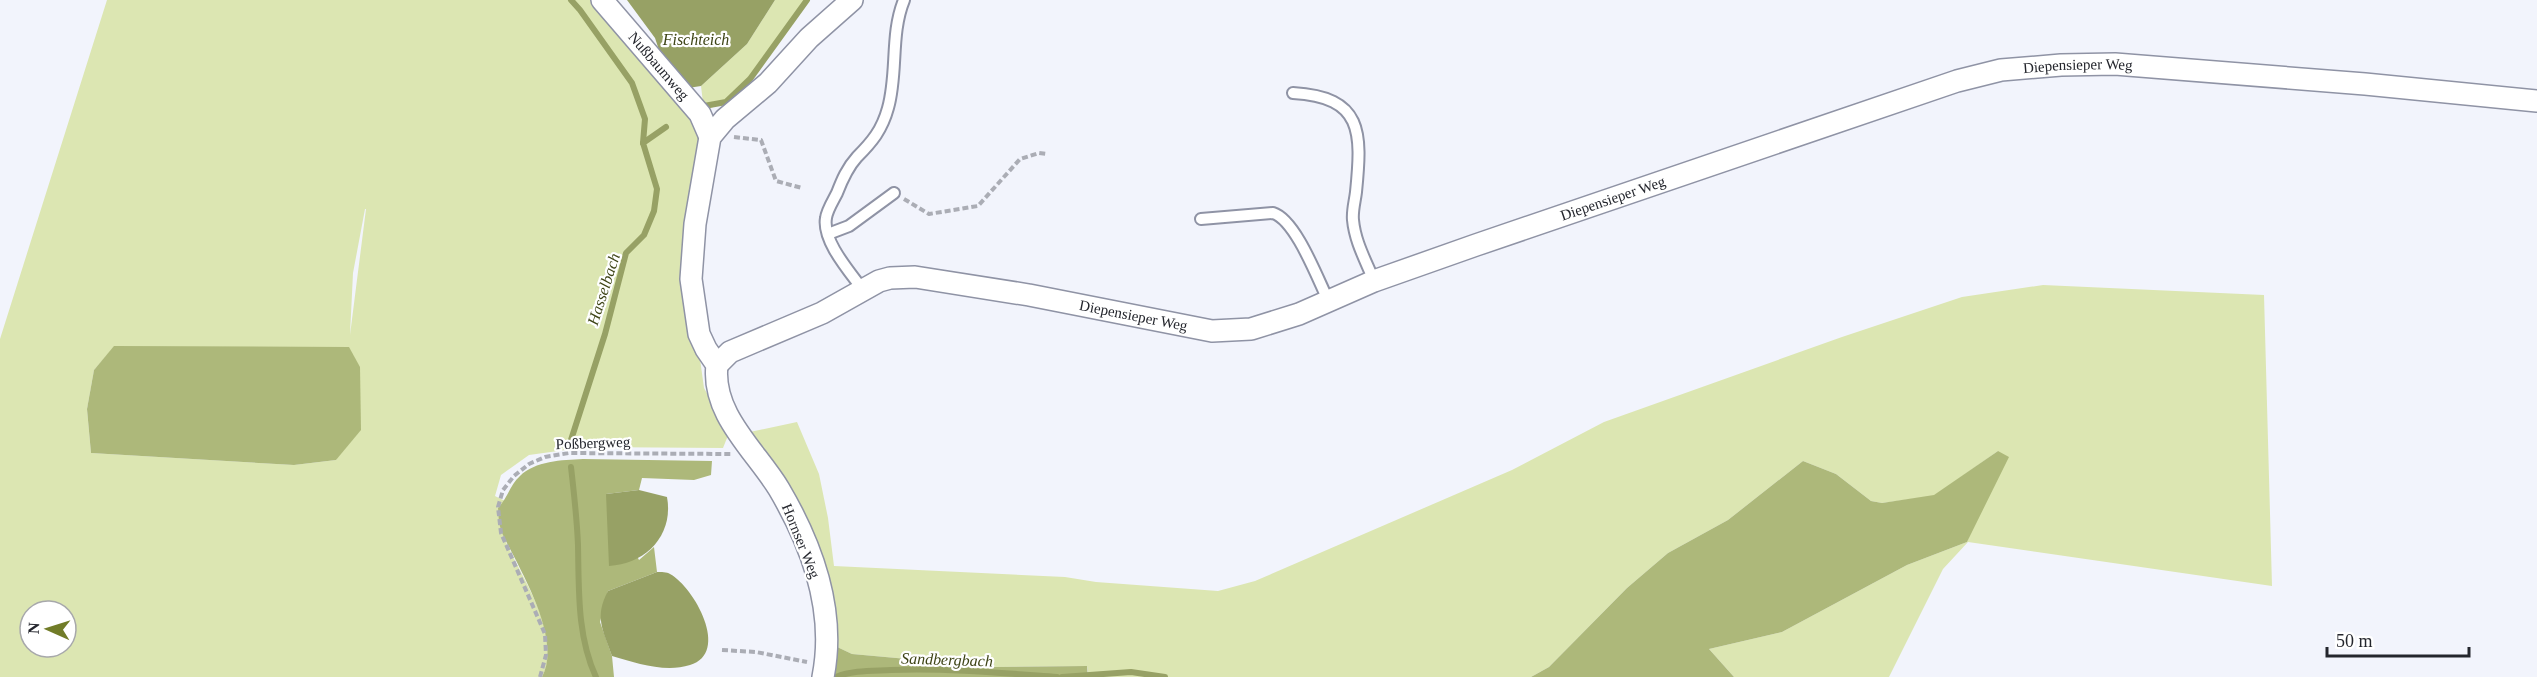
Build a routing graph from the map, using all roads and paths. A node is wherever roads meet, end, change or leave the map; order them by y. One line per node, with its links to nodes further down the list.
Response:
1 (602, 0): 6 (street, Nußbaumweg)
2 (852, 0): 6 (street)
3 (904, 0): 12 (lane)
4 (1293, 93): 13 (lane)
5 (2537, 101): 13 (street, Diepensieper Weg)
6 (710, 137): 16 (street)
7 (732, 137): 9 (path)
8 (1047, 154): 10 (path)
9 (802, 188)
10 (894, 193): 12 (lane)
11 (1201, 219): 15 (lane)
12 (828, 234): 14 (lane)
13 (1374, 281): 15 (street, Diepensieper Weg)
14 (863, 290): 15 (street, Diepensieper Weg); 16 (street, Diepensieper Weg)
15 (1329, 302)
16 (717, 365): 17 (street)
17 (750, 451): 19 (street, Hornser Weg); 20 (path, Poßbergweg)
18 (722, 650): 19 (path)
19 (824, 671)
20 (540, 677)

